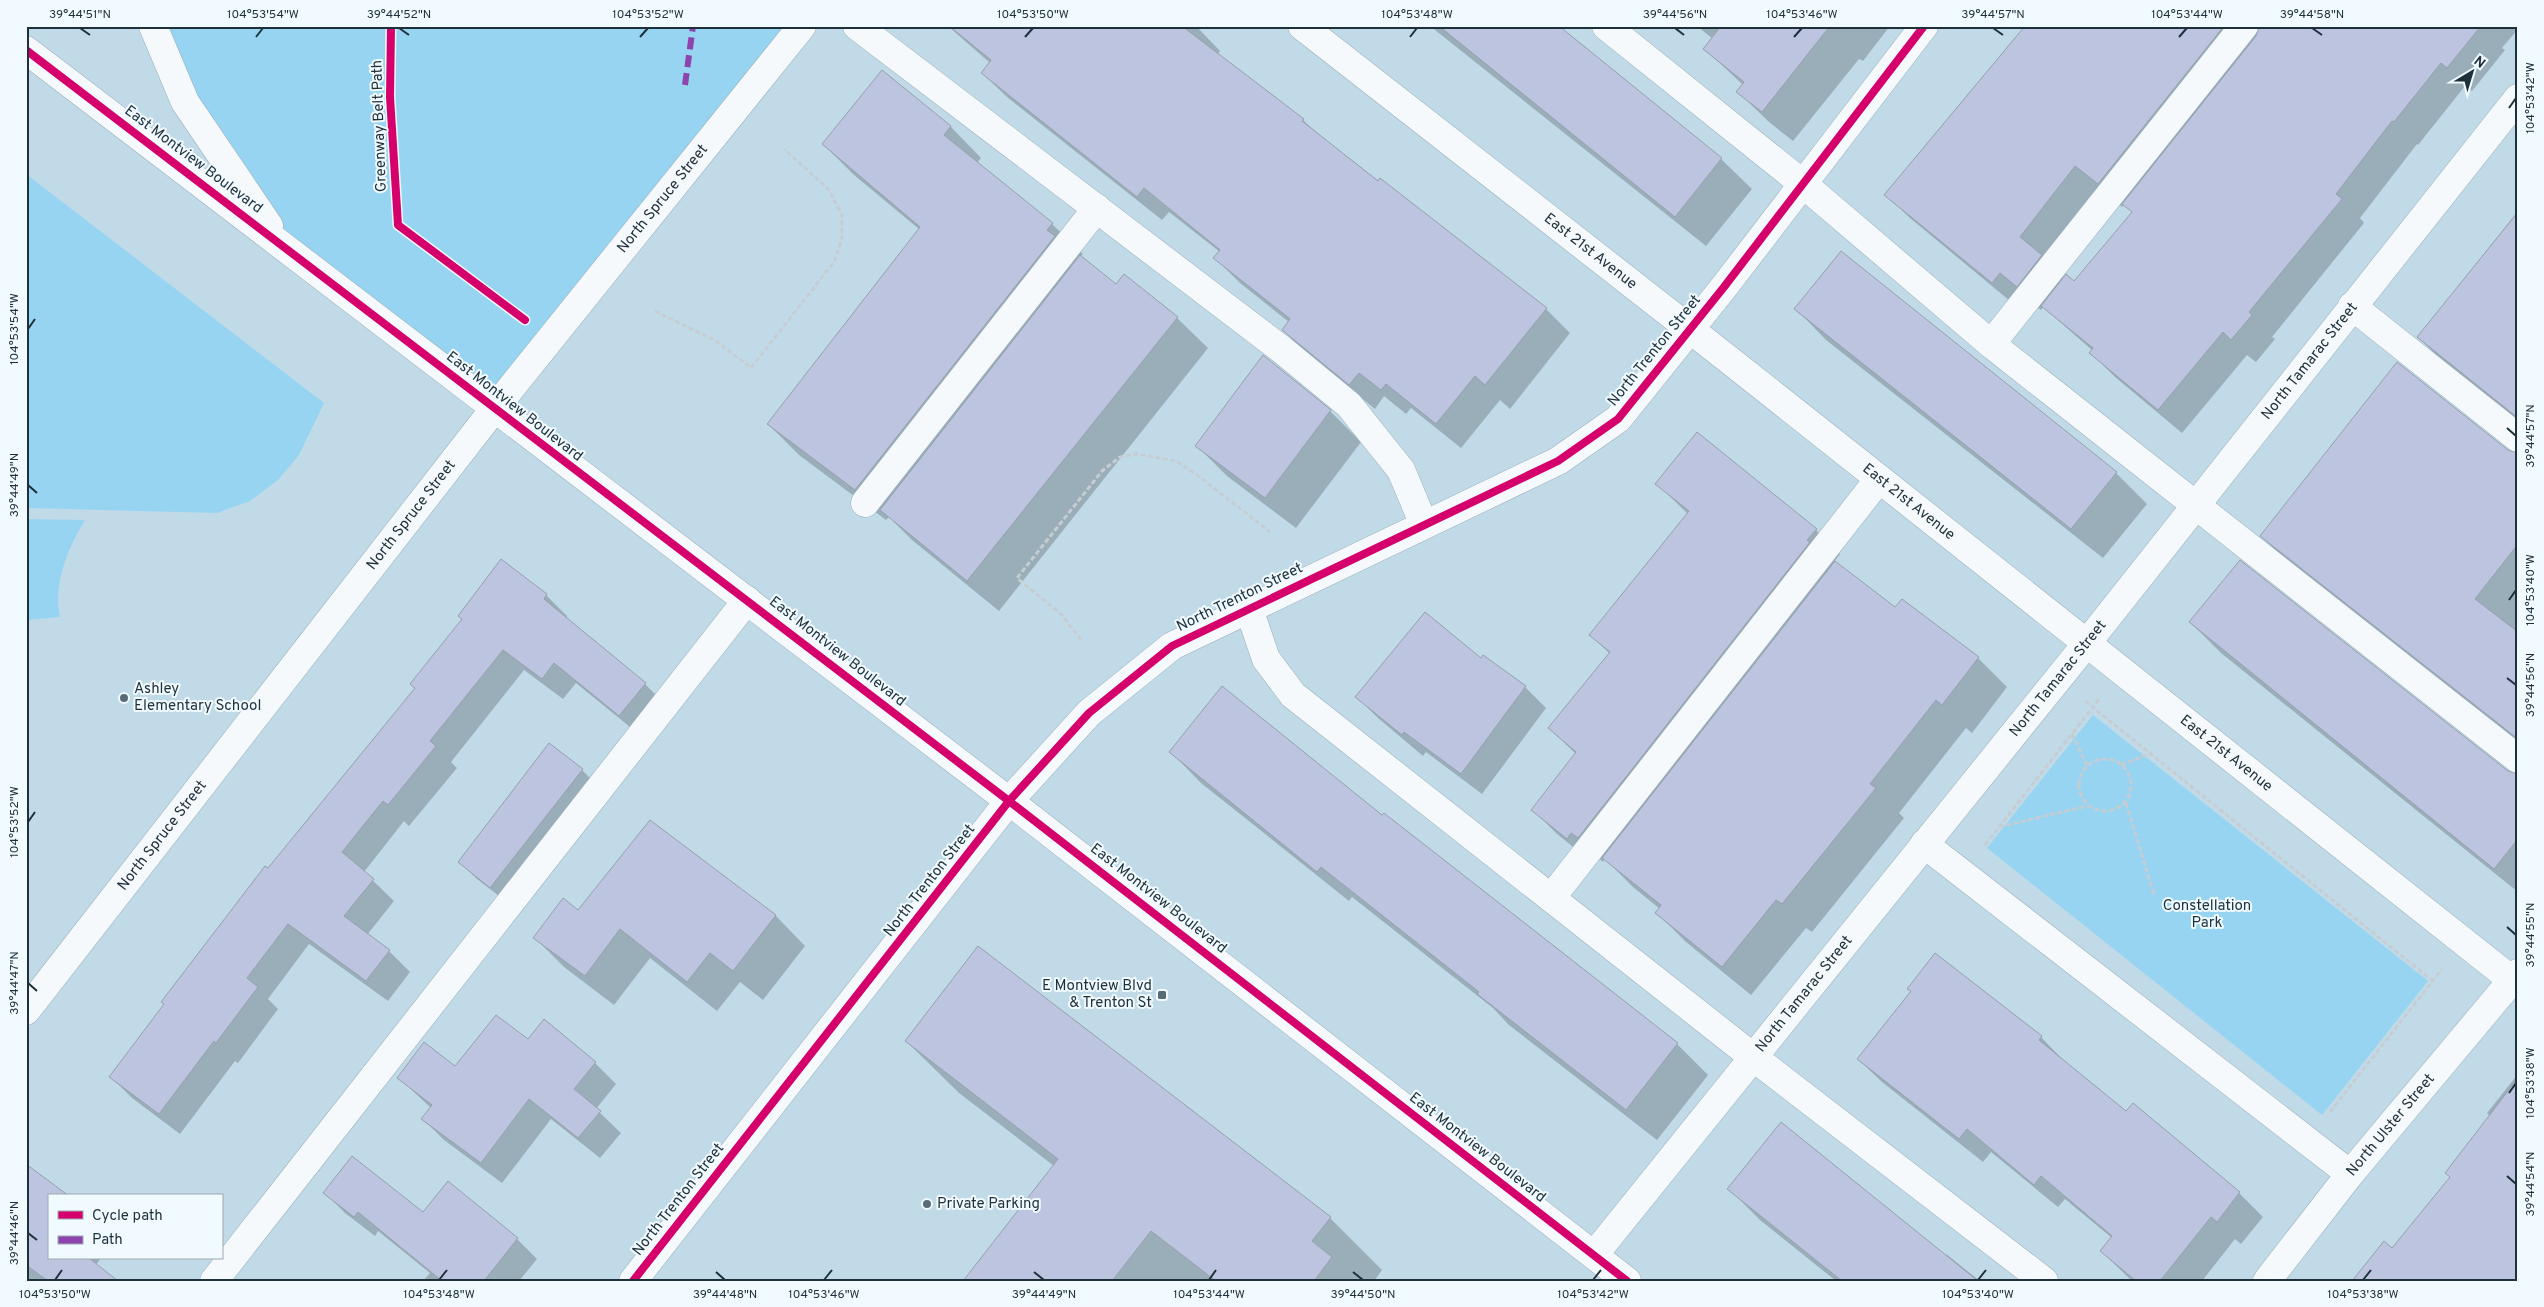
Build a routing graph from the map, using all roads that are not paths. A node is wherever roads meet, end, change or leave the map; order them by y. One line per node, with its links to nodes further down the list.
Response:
1 (153, 26): 12 (street)
2 (802, 26): 16 (street, North Spruce Street)
3 (858, 26): 11 (street)
4 (1302, 26): 14 (street, East 21st Avenue)
5 (1606, 26): 10 (street)
6 (1924, 26): 10 (street, North Trenton Street)
7 (2244, 26): 15 (street)
8 (26, 50): 12 (street, East Montview Boulevard)
9 (2513, 113): 13 (street, North Tamarac Street)
10 (1802, 183): 14 (street, North Trenton Street); 15 (street)
11 (1097, 208): 19 (street); 21 (street)
12 (282, 246): 16 (street, East Montview Boulevard)
13 (2352, 306): 17 (street); 20 (street, North Tamarac Street)
14 (1691, 330): 18 (street, East 21st Avenue); 21 (street, North Trenton Street)
15 (1991, 344): 20 (street)
16 (494, 409): 22 (street, East Montview Boulevard); 30 (street, North Spruce Street)
17 (2518, 438)
18 (1880, 479): 24 (street, East 21st Avenue); 28 (street)
19 (865, 502)
20 (2195, 505): 24 (street, North Tamarac Street); 25 (street)
21 (1424, 525): 23 (street, North Trenton Street)
22 (747, 600): 26 (street, East Montview Boulevard); 34 (street)
23 (1249, 609): 26 (street, North Trenton Street); 28 (street)
24 (2087, 643): 27 (street, North Tamarac Street); 29 (street, East 21st Avenue)
25 (2518, 759)
26 (1009, 801): 33 (street, East Montview Boulevard); 35 (street, North Trenton Street)
27 (1924, 844): 31 (street, North Tamarac Street); 32 (street)
28 (1551, 898): 31 (street)
29 (2515, 976): 32 (street, North Ulster Street)
30 (26, 1011)
31 (1753, 1057): 33 (street, North Tamarac Street); 37 (street)
32 (2350, 1174): 38 (street, North Ulster Street)
33 (1594, 1255): 36 (street, East Montview Boulevard)
34 (214, 1281)
35 (633, 1281)
36 (1627, 1281)
37 (2044, 1281)
38 (2267, 1281)

